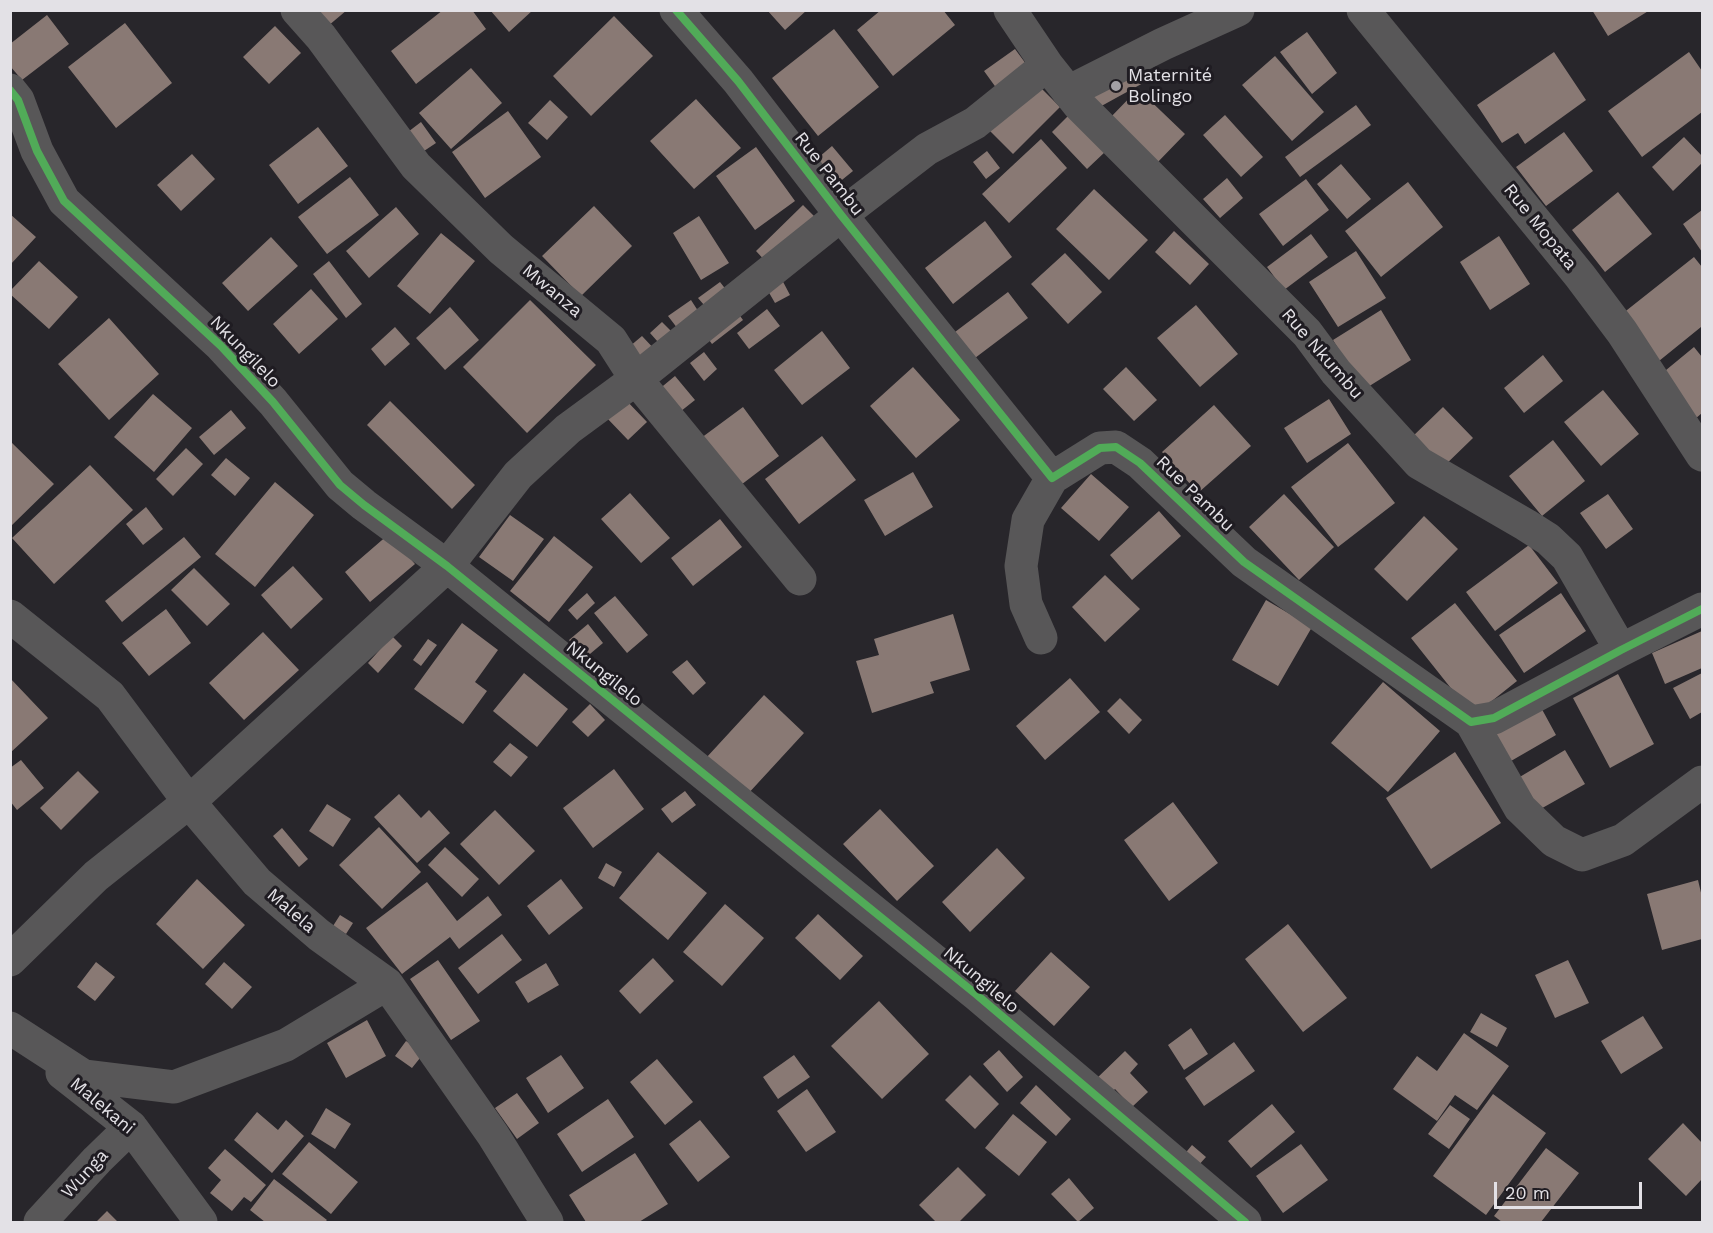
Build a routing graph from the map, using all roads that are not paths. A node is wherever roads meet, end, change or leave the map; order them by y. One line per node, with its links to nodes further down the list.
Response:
1 (297, 10): 10 (street, Mwanza)
2 (676, 10): 9 (street, Rue Pambu)
3 (1010, 10): 6 (street, Rue Nkumbu)
4 (1238, 10): 8 (street)
5 (1363, 10): 11 (street, Rue Mopata)
6 (1047, 65): 8 (street, Rue Nkumbu); 9 (street)
7 (10, 90): 13 (street, Nkungilelo)
8 (1068, 92): 18 (street, Rue Nkumbu)
9 (841, 214): 10 (street); 12 (street, Rue Pambu)
10 (636, 379): 13 (street); 14 (street, Mwanza)
11 (1702, 455)
12 (1052, 478): 17 (street); 19 (street, Rue Pambu)
13 (447, 567): 21 (street); 30 (street, Nkungilelo)
14 (800, 579)
15 (1702, 609): 18 (street)
16 (10, 616): 21 (street, Malela)
17 (1041, 638)
18 (1621, 650): 19 (street)
19 (1471, 722): 20 (street)
20 (1702, 782)
21 (189, 802): 22 (street); 23 (street, Malela)
22 (10, 960)
23 (387, 984): 24 (street); 29 (street, Malela)
24 (10, 1028)
25 (10, 1033): 26 (street, Malekani)
26 (131, 1127): 27 (street, Wunga); 28 (street, Malekani)
27 (40, 1222)
28 (201, 1222)
29 (548, 1222)
30 (1245, 1222)

